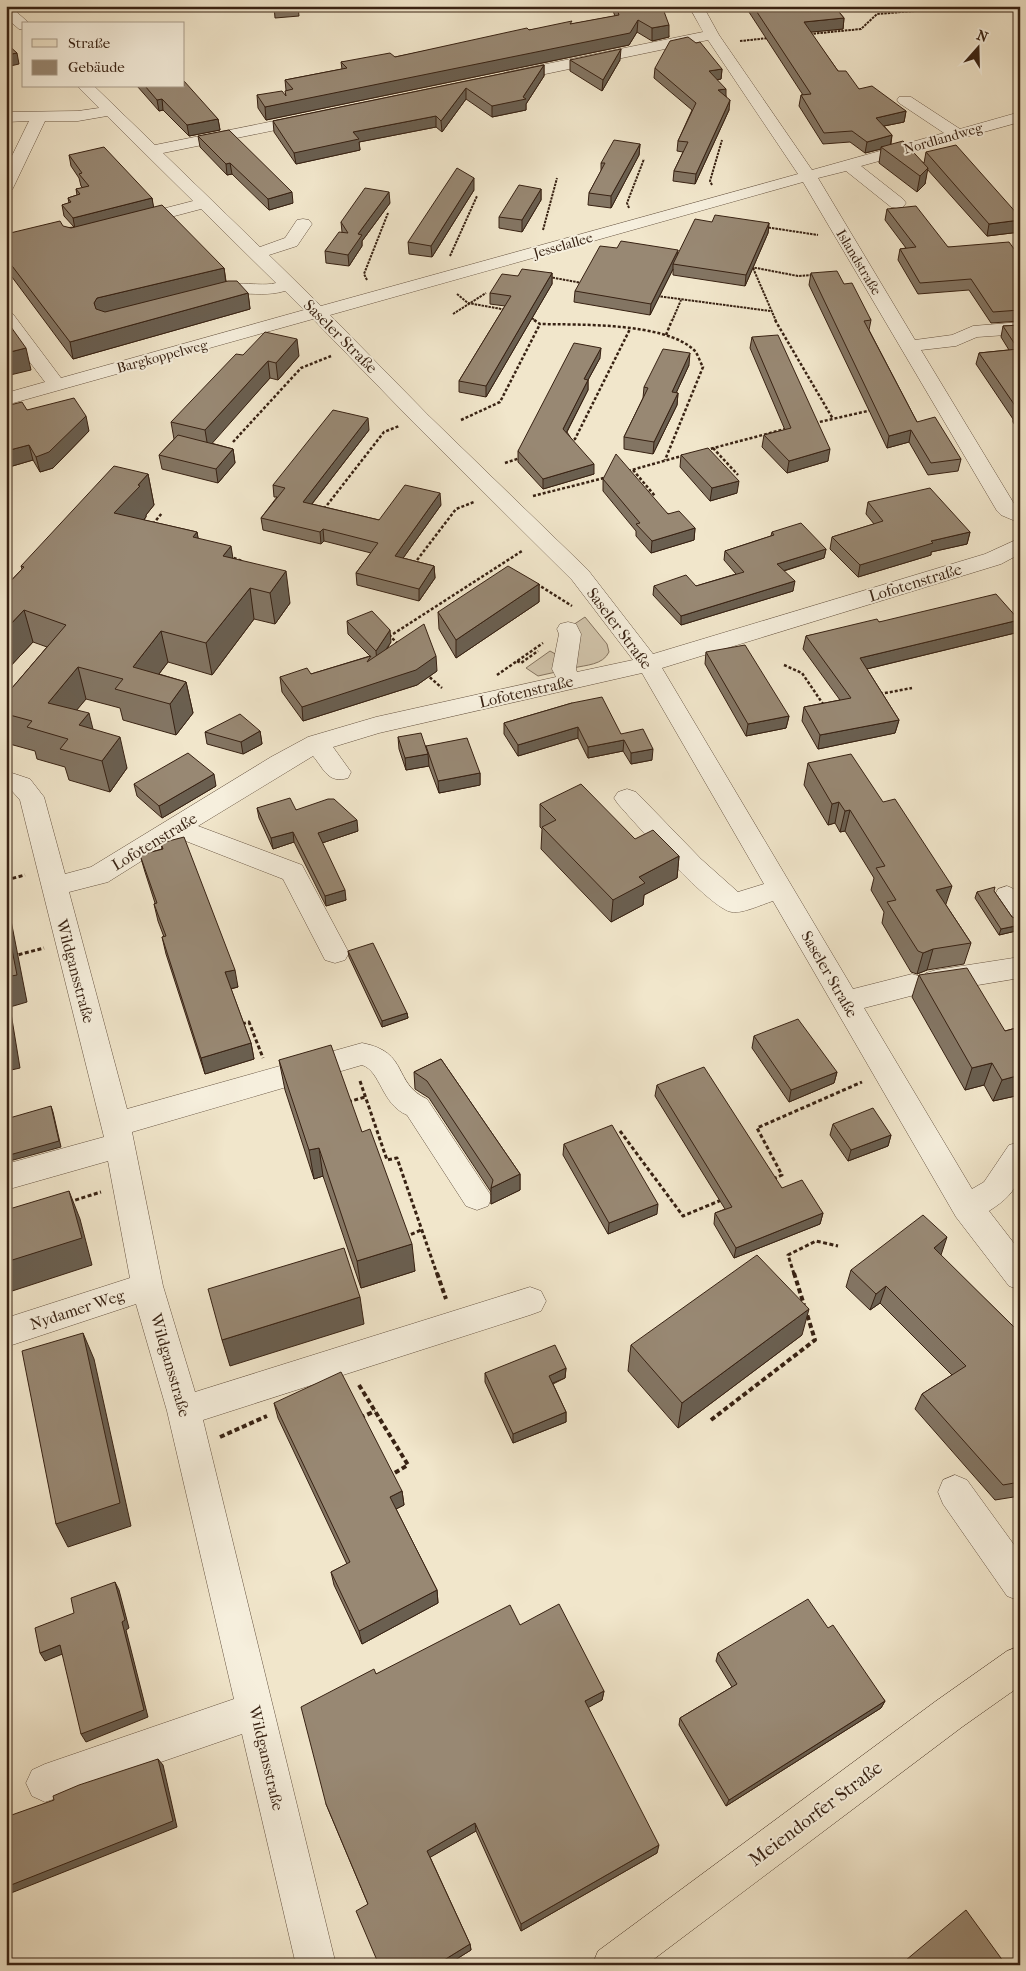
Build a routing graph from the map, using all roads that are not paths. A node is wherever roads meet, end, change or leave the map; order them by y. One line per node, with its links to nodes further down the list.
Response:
1 (696, 6): 4 (street, Islandstraße)
2 (6, 10): 3 (street)
3 (22, 24)
4 (715, 39): 5 (street); 16 (street, Islandstraße)
5 (490, 81)
6 (87, 88): 8 (street, Saseler Straße)
7 (905, 100): 13 (street)
8 (110, 111): 12 (street); 14 (street, Saseler Straße)
9 (325, 115): 14 (street)
10 (1020, 116): 13 (street, Nordlandweg)
11 (6, 117): 12 (street)
12 (39, 118): 17 (street)
13 (957, 134): 15 (street, Nordlandweg)
14 (151, 151): 18 (street, Saseler Straße)
15 (848, 164): 16 (street, Nordlandweg); 19 (street)
16 (808, 176): 25 (street, Jesselallee); 28 (street, Islandstraße)
17 (6, 186)
18 (204, 203): 21 (street); 22 (street, Saseler Straße)
19 (897, 203)
20 (303, 224): 22 (street)
21 (119, 225)
22 (256, 254): 23 (street, Saseler Straße)
23 (289, 284): 24 (street); 25 (street, Saseler Straße)
24 (190, 300)
25 (317, 313): 29 (street, Bargkoppelweg); 34 (street, Saseler Straße)
26 (6, 318): 29 (street)
27 (1020, 328): 28 (street)
28 (909, 346): 31 (street, Islandstraße)
29 (57, 385): 30 (street, Bargkoppelweg)
30 (6, 399)
31 (1020, 517)
32 (1020, 545): 34 (street, Lofotenstraße)
33 (572, 620): 35 (street)
34 (648, 664): 35 (street, Lofotenstraße); 42 (street, Saseler Straße)
35 (569, 681): 36 (street, Lofotenstraße)
36 (317, 744): 37 (street); 40 (street, Lofotenstraße)
37 (339, 772)
38 (6, 780): 41 (street, Wildgansstraße)
39 (627, 798): 42 (street)
40 (176, 828): 41 (street, Lofotenstraße); 43 (street)
41 (54, 886): 46 (street, Wildgansstraße)
42 (780, 889): 45 (street, Saseler Straße)
43 (335, 953)
44 (1020, 967): 45 (street)
45 (846, 1002): 50 (street, Saseler Straße)
46 (118, 1135): 48 (street); 49 (street); 52 (street, Wildgansstraße)
47 (1020, 1154): 50 (street)
48 (6, 1177)
49 (477, 1197)
50 (967, 1208): 51 (street, Saseler Straße)
51 (1020, 1276)
52 (148, 1286): 54 (street, Nydamer Weg); 55 (street, Wildgansstraße)
53 (530, 1302): 55 (street)
54 (6, 1333)
55 (184, 1412): 59 (street, Wildgansstraße)
56 (955, 1492): 57 (street)
57 (1020, 1583)
58 (1020, 1664): 62 (main road, Meiendorfer Straße)
59 (255, 1711): 60 (street); 61 (street, Wildgansstraße)
60 (45, 1784)
61 (316, 1965)
62 (612, 1965)

